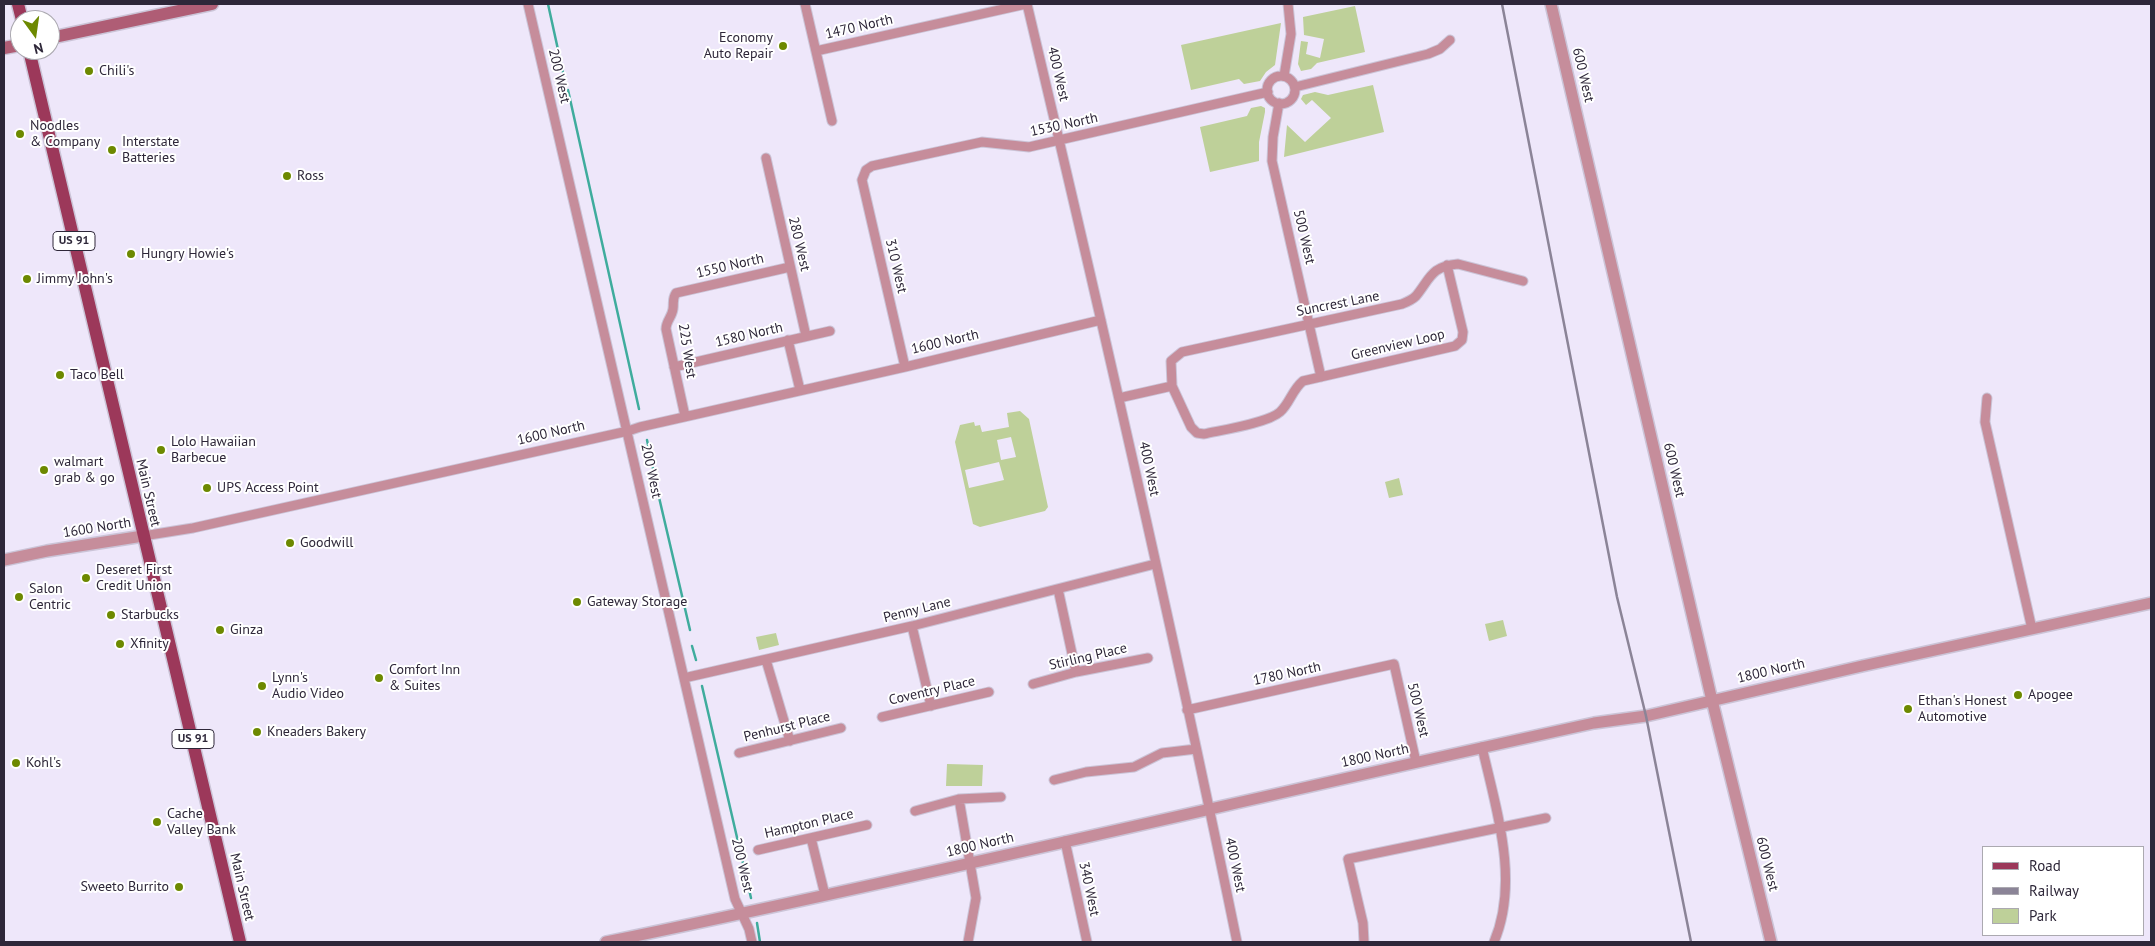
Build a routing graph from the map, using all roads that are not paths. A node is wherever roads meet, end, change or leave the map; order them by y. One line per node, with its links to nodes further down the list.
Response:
1 (212, 4): 7 (main road)
2 (528, 4): 36 (street, 200 West)
3 (805, 4): 9 (street)
4 (1026, 4): 9 (street, 1470 North); 16 (street, 400 West)
5 (1288, 4): 11 (street)
6 (1551, 4): 51 (street, 600 West)
7 (60, 36)
8 (1450, 40): 12 (street)
9 (816, 51): 15 (street)
10 (31, 60): 37 (main road, Main Street / US 91)
11 (1284, 76): 12 (street); 13 (street)
12 (1295, 87): 14 (street)
13 (1268, 92): 14 (street); 16 (street, 1530 North)
14 (1279, 104): 24 (street, 500 West)
15 (832, 121)
16 (1060, 140): 18 (street, 1530 North); 23 (street, 400 West)
17 (766, 158): 20 (street, 280 West)
18 (866, 170): 29 (street, 310 West)
19 (1447, 265): 21 (street); 24 (street, Suncrest Lane); 30 (street, Greenview Loop)
20 (790, 266): 22 (street, 1550 North); 26 (street, 280 West)
21 (1524, 281)
22 (676, 293): 28 (street, 225 West)
23 (1101, 320): 29 (street, 1600 North); 33 (street, 400 West)
24 (1309, 323): 30 (street, 500 West); 31 (street, Suncrest Lane)
25 (830, 331): 26 (street, 1580 North)
26 (806, 336): 27 (street, 1580 North)
27 (788, 340): 28 (street, 1580 North); 32 (street)
28 (674, 367): 35 (street, 225 West)
29 (906, 367): 32 (street, 1600 North)
30 (1321, 377): 31 (street)
31 (1172, 386): 33 (street)
32 (800, 390): 35 (street, 1600 North)
33 (1119, 398): 39 (street, 400 West)
34 (1987, 398): 43 (street)
35 (685, 416): 36 (street, 1600 North)
36 (628, 431): 37 (street, 1600 North); 48 (street, 200 West)
37 (142, 536): 38 (street, 1600 North); 75 (main road, Main Street / US 91)
38 (4, 560)
39 (1155, 564): 40 (street, Penny Lane); 53 (street, 400 West)
40 (1058, 589): 42 (street, Penny Lane); 47 (street)
41 (2151, 603): 43 (street, 1800 North)
42 (912, 626): 45 (street, Penny Lane); 52 (street)
43 (2032, 629): 51 (street, 1800 North)
44 (1148, 658): 47 (street, Stirling Place)
45 (766, 660): 48 (street, Penny Lane); 56 (street)
46 (1394, 664): 53 (street, 1780 North); 60 (street, 500 West)
47 (1076, 672): 49 (street, Stirling Place)
48 (684, 678): 74 (street, 200 West)
49 (1033, 684)
50 (989, 692): 52 (street, Coventry Place)
51 (1712, 700): 57 (street, 1800 North); 83 (street, 600 West)
52 (931, 706): 54 (street, Coventry Place)
53 (1187, 710): 58 (street, 400 West)
54 (882, 716)
55 (841, 728): 56 (street, Penhurst Place)
56 (790, 741): 59 (street, Penhurst Place)
57 (1482, 747): 60 (street, 1800 North); 68 (street)
58 (1196, 749): 61 (street); 64 (street, 400 West)
59 (739, 753)
60 (1416, 762): 64 (street, 1800 North)
61 (1054, 780)
62 (1001, 797): 63 (street)
63 (959, 799): 65 (street); 72 (street)
64 (1210, 808): 70 (street, 1800 North); 80 (street, 400 West)
65 (915, 811)
66 (1546, 818): 68 (street)
67 (867, 825): 69 (street, Hampton Place)
68 (1499, 828): 81 (street); 82 (street)
69 (811, 838): 71 (street, Hampton Place); 73 (street)
70 (1064, 841): 72 (street, 1800 North); 79 (street, 340 West)
71 (758, 850)
72 (970, 863): 73 (street, 1800 North); 78 (street)
73 (825, 895): 74 (street, 1800 North)
74 (740, 914): 76 (street, 1800 North); 77 (street, 200 West)
75 (240, 942)
76 (606, 942)
77 (752, 942)
78 (968, 942)
79 (1086, 942)
80 (1237, 942)
81 (1364, 942)
82 (1494, 942)
83 (1771, 942)

